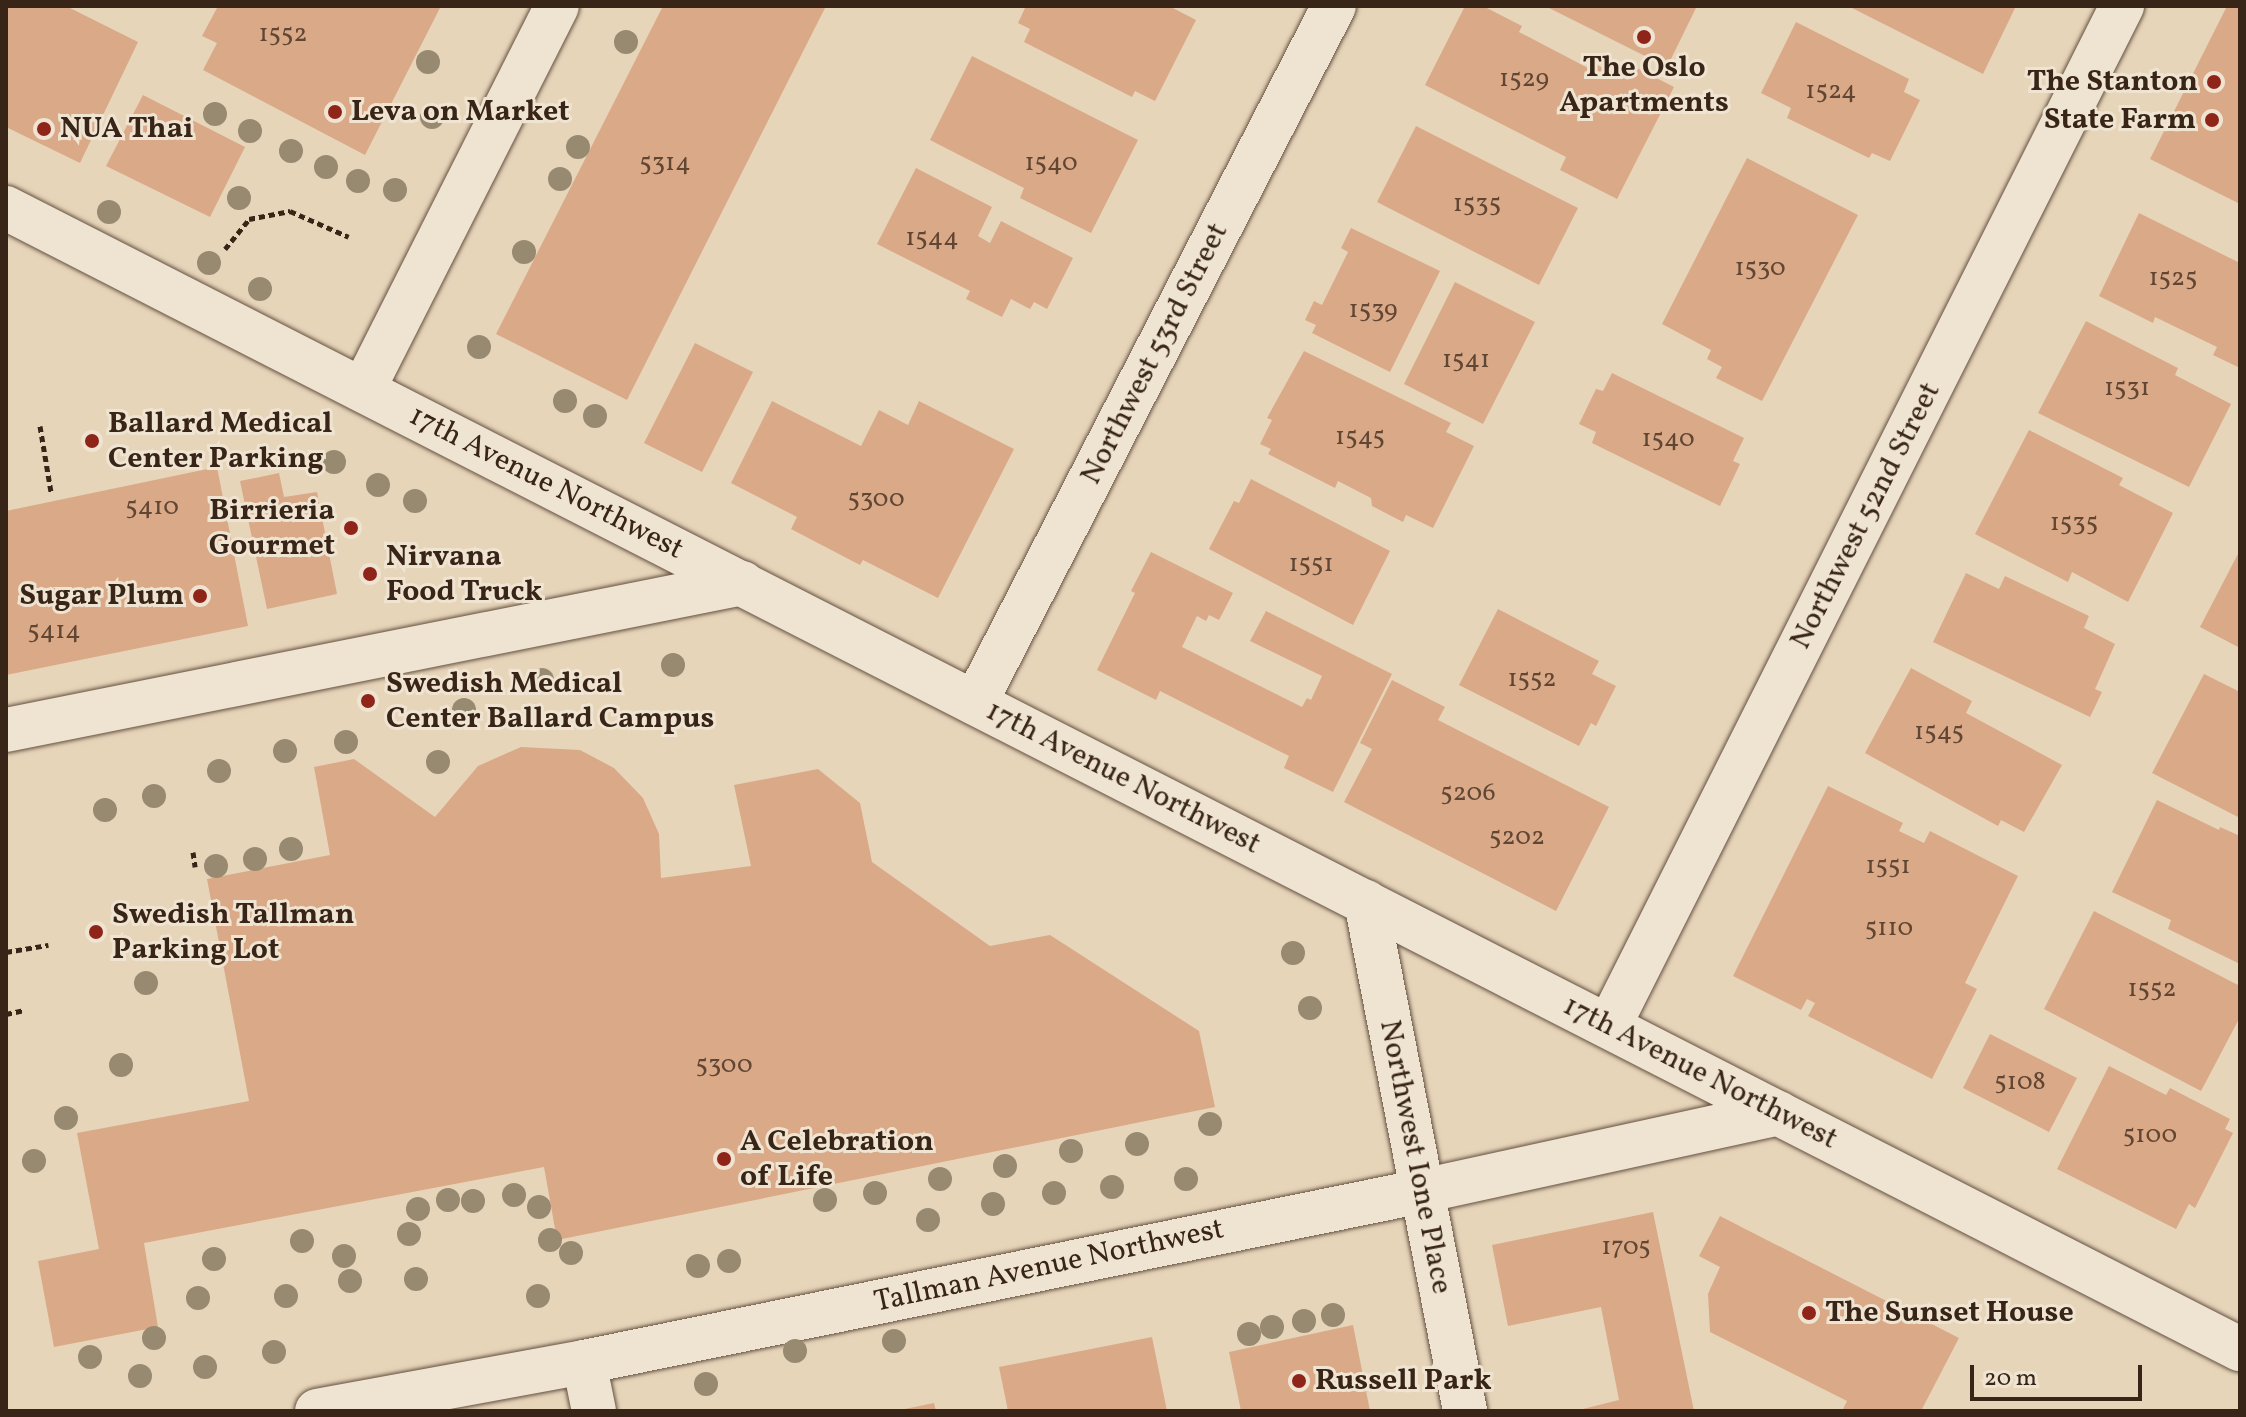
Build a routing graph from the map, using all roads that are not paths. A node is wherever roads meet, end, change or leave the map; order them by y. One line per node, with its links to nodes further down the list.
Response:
1 (557, 6): 5 (street)
2 (1334, 6): 7 (street, Northwest 53rd Street)
3 (2122, 6): 10 (street, Northwest 52nd Street)
4 (6, 208): 5 (street, 17th Avenue Northwest)
5 (363, 390): 6 (street, 17th Avenue Northwest)
6 (742, 583): 7 (street, 17th Avenue Northwest); 8 (street)
7 (975, 703): 9 (street, 17th Avenue Northwest)
8 (6, 730)
9 (1366, 902): 10 (street, 17th Avenue Northwest); 12 (street, Northwest Ione Place)
10 (1609, 1026): 11 (street, 17th Avenue Northwest)
11 (1779, 1113): 12 (street, Tallman Avenue Northwest); 13 (street, 17th Avenue Northwest)
12 (1422, 1191): 14 (street, Tallman Avenue Northwest); 17 (street, Northwest Ione Place)
13 (2237, 1341)
14 (584, 1362): 15 (street, Tallman Avenue Northwest); 16 (street)
15 (317, 1411)
16 (594, 1411)
17 (1465, 1411)

